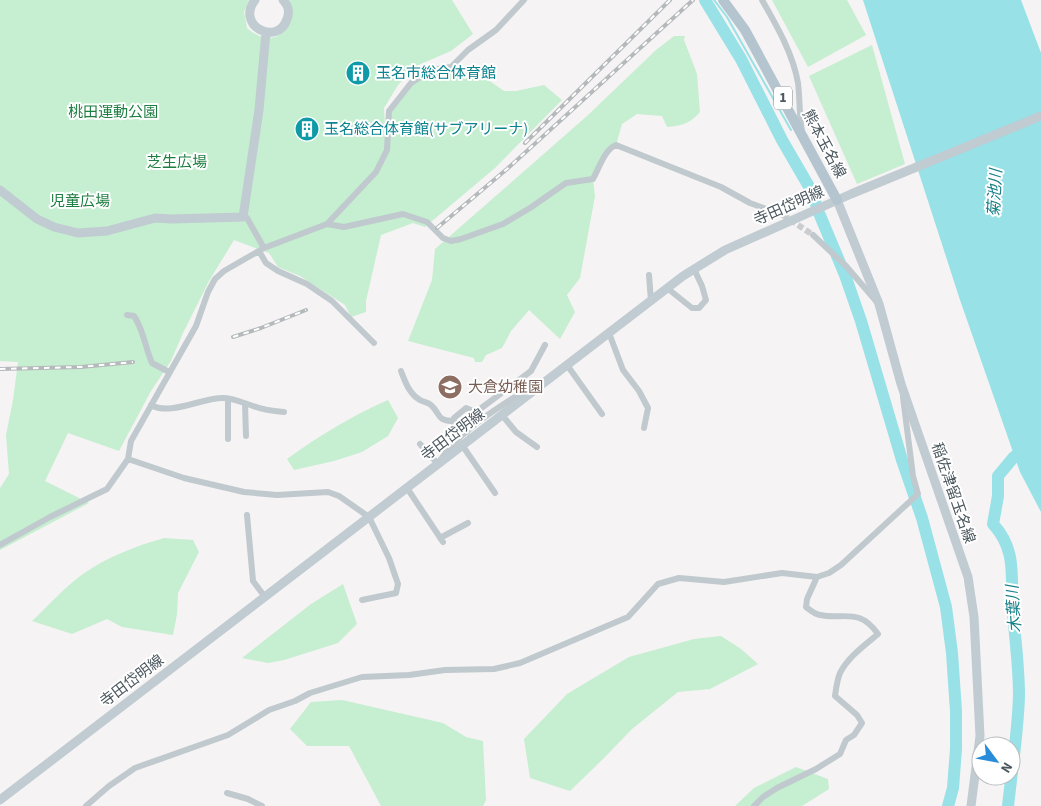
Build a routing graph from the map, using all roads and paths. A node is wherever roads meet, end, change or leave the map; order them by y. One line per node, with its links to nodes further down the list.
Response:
1 (255, 0): 6 (main road)
2 (283, 0): 6 (main road)
3 (524, 0): 13 (street)
4 (723, 0): 8 (main road, 熊本玉名線 / 1)
5 (762, 0): 8 (street)
6 (266, 32): 12 (main road)
7 (1041, 116): 10 (main road, 寺田岱明線)
8 (802, 134): 10 (main road, 熊本玉名線 / 1)
9 (0, 190): 12 (main road)
10 (838, 200): 16 (main road, 寺田岱明線); 20 (main road, 稲佐津留玉名線)
11 (783, 215): 13 (street)
12 (242, 218): 15 (street)
13 (327, 224): 15 (street)
14 (813, 235): 20 (street)
15 (262, 249): 23 (street); 27 (street)
16 (694, 269): 18 (main road, 寺田岱明線); 18 (street)
17 (649, 275): 19 (street)
18 (667, 288): 19 (main road, 寺田岱明線)
19 (651, 301): 22 (main road, 寺田岱明線)
20 (879, 304): 29 (main road, 稲佐津留玉名線)
21 (127, 315): 27 (street)
22 (609, 333): 25 (main road, 寺田岱明線); 39 (street)
23 (374, 344)
24 (545, 345): 34 (street)
25 (567, 365): 28 (main road, 寺田岱明線); 35 (street)
26 (401, 371): 37 (street)
27 (169, 372): 32 (street)
28 (544, 382): 36 (main road, 寺田岱明線); 38 (street)
29 (901, 384): 54 (street); 62 (main road, 稲佐津留玉名線)
30 (228, 399): 31 (street); 32 (street); 42 (street)
31 (245, 404): 33 (street); 41 (street)
32 (151, 405): 46 (street)
33 (284, 412)
34 (476, 412): 37 (street); 38 (street)
35 (602, 414)
36 (502, 415): 44 (main road, 寺田岱明線); 45 (street)
37 (454, 421): 40 (street)
38 (478, 423): 40 (street)
39 (644, 428)
40 (467, 432): 47 (street)
41 (246, 436)
42 (228, 439)
43 (420, 444): 47 (street)
44 (462, 445): 47 (main road, 寺田岱明線); 49 (street)
45 (537, 447)
46 (128, 459): 51 (street); 53 (street)
47 (438, 464): 48 (main road, 寺田岱明線)
48 (407, 488): 51 (main road, 寺田岱明線); 52 (street)
49 (495, 493)
50 (247, 515): 55 (street)
51 (369, 517): 55 (main road, 寺田岱明線); 56 (street)
52 (468, 523)
53 (0, 545)
54 (817, 577): 59 (street); 61 (street)
55 (265, 597): 58 (main road, 寺田岱明線)
56 (362, 600)
57 (226, 793): 60 (street)
58 (0, 800)
59 (86, 806)
60 (261, 806)
61 (754, 806)
62 (971, 806)

